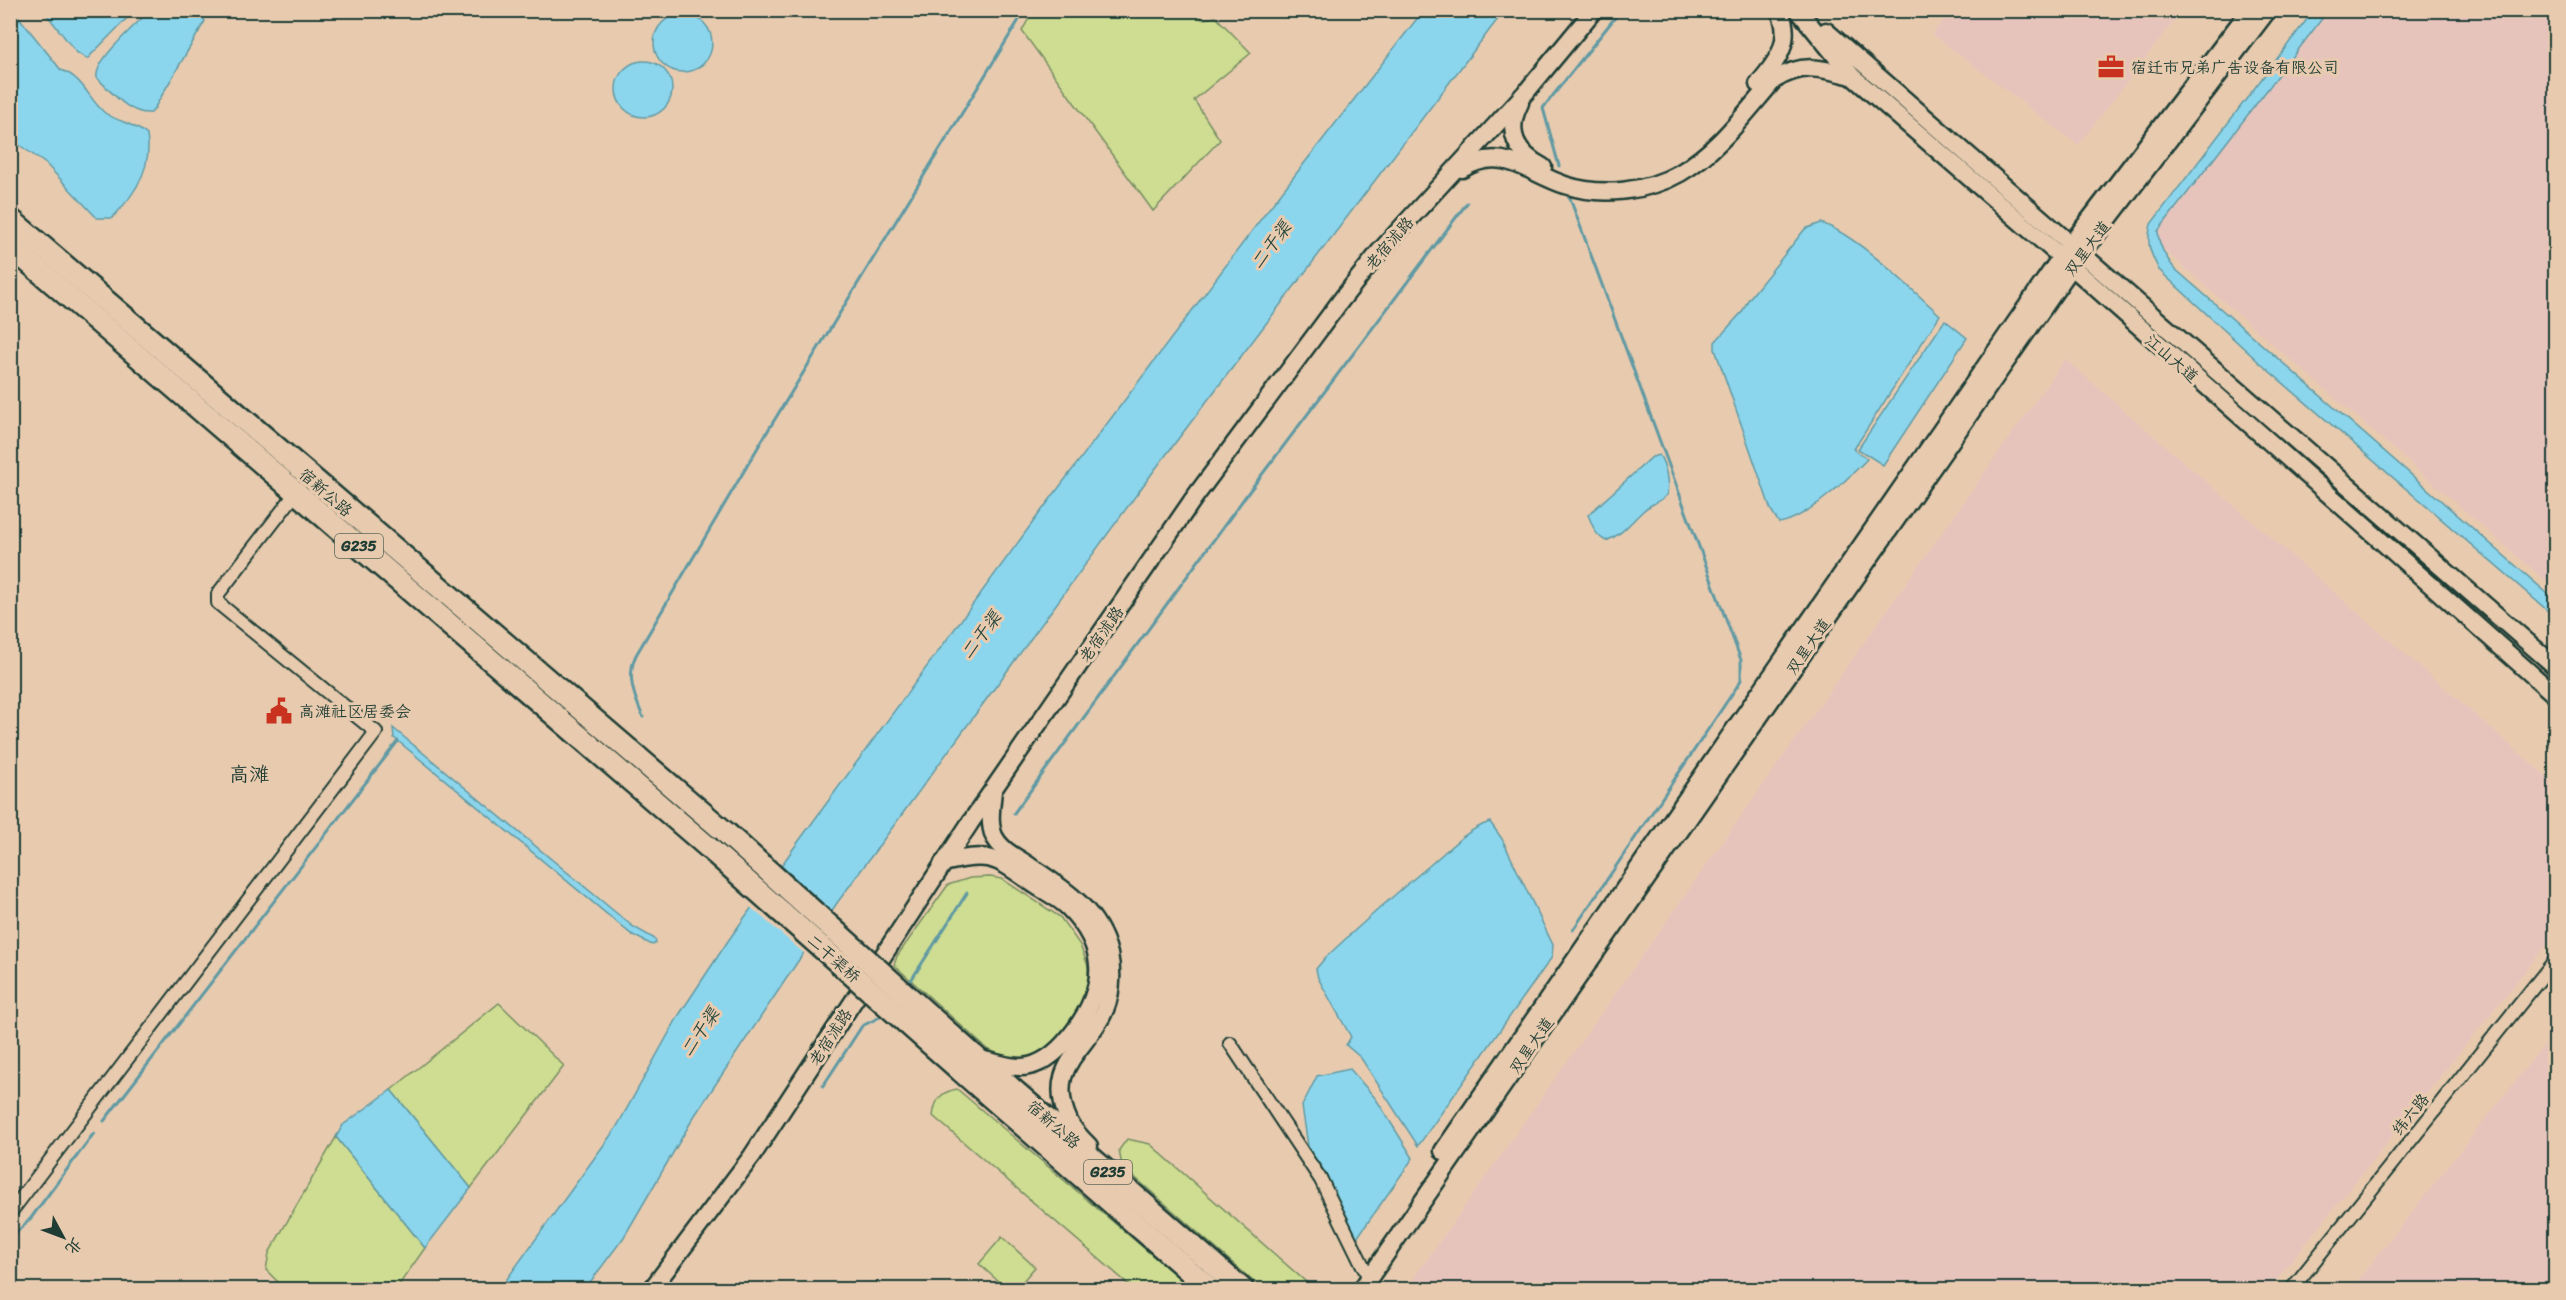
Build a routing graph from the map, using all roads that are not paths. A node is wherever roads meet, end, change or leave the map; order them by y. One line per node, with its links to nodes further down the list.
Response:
1 (1594, 10): 7 (main road, 老宿沭路)
2 (1779, 10): 9 (main road)
3 (1800, 10): 6 (main road, 江山大道); 13 (main road, 江山大道)
4 (2250, 10): 13 (main road, 双星大道)
5 (2268, 10): 13 (main road, 双星大道)
6 (1852, 76): 10 (main road); 13 (main road, 江山大道)
7 (1527, 91): 8 (main road, 老宿沭路); 9 (main road)
8 (1471, 154): 9 (main road); 10 (main road, 老宿沭路)
9 (1529, 159)
10 (1433, 192): 17 (main road, 老宿沭路)
11 (10, 219): 14 (highway, 宿新公路 / G235)
12 (10, 246): 14 (highway, 宿新公路 / G235)
13 (2071, 256): 15 (main road, 江山大道); 16 (main road, 江山大道); 26 (main road, 双星大道)
14 (303, 485): 18 (highway, 宿新公路 / G235); 19 (highway, 宿新公路 / G235); 25 (street)
15 (2556, 667)
16 (2556, 696)
17 (993, 789): 20 (main road, 老宿沭路); 24 (main road)
18 (726, 833): 23 (highway, 二干渠桥 / G235, bridge)
19 (708, 847): 23 (highway, 二干渠桥 / G235, bridge)
20 (944, 863): 23 (main road); 27 (main road, 老宿沭路)
21 (2556, 959): 31 (street, 纬六路)
22 (1230, 1043): 26 (street)
23 (969, 1061): 24 (highway, 宿新公路 / G235); 28 (highway, 宿新公路 / G235)
24 (1112, 1175): 29 (highway, 宿新公路 / G235)
25 (10, 1213)
26 (1364, 1278): 30 (main road, 双星大道)
27 (651, 1290)
28 (1211, 1290)
29 (1243, 1290)
30 (1347, 1290)
31 (2291, 1290)

